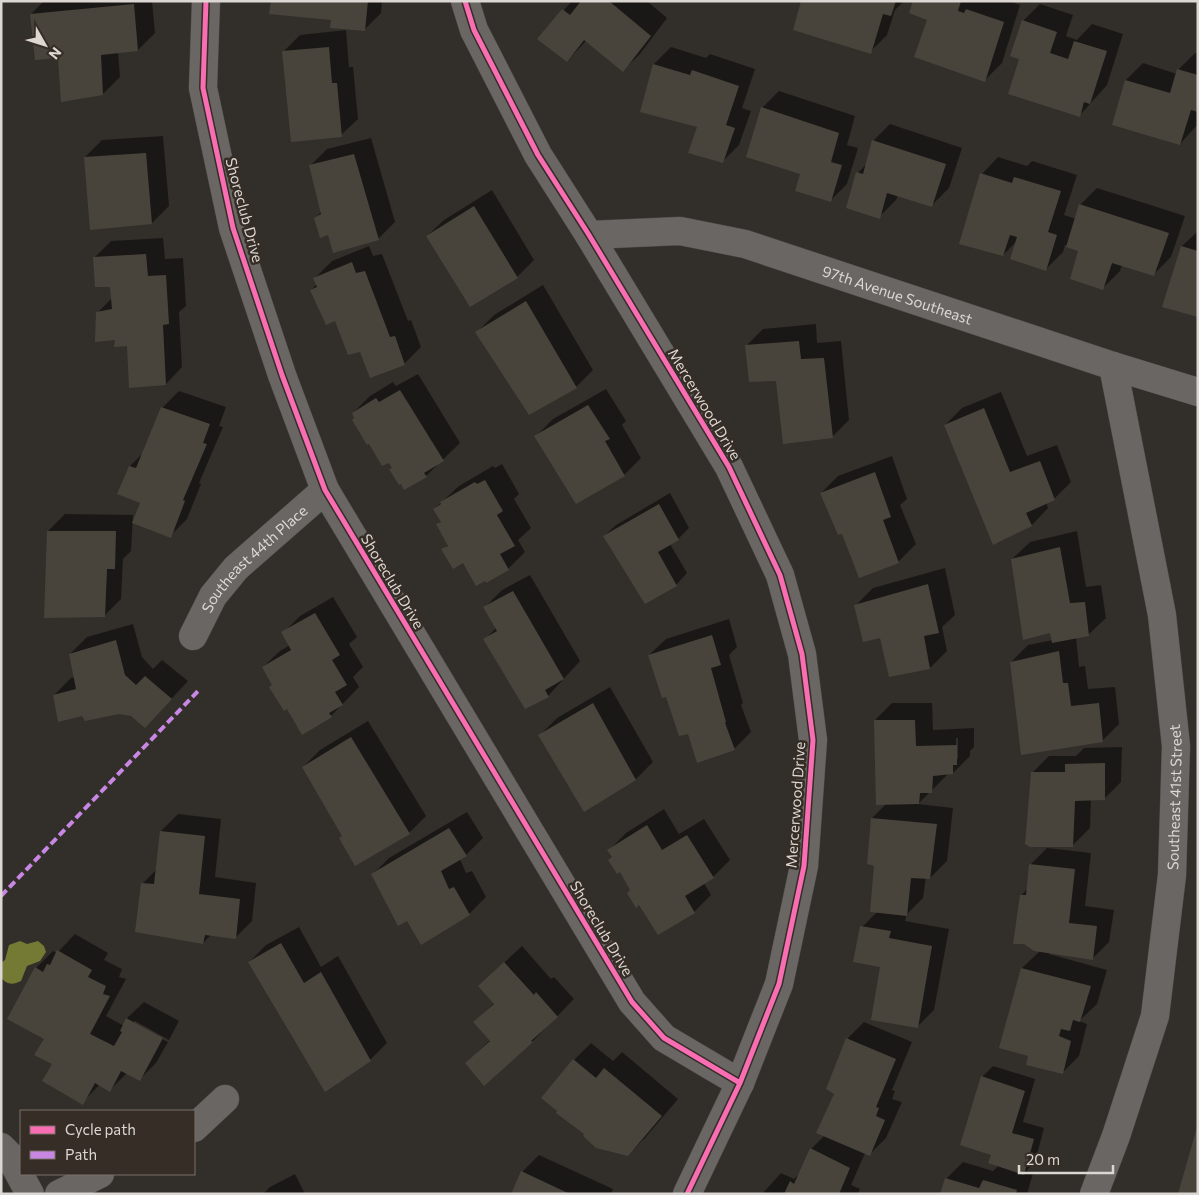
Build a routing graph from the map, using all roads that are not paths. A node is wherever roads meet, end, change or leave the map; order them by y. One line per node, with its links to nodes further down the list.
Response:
1 (206, 1): 6 (street, Shoreclub Drive)
2 (465, 1): 3 (street, Mercerwood Drive)
3 (589, 235): 4 (street, 97th Avenue Southeast); 8 (street, Mercerwood Drive)
4 (1113, 366): 5 (street, 97th Avenue Southeast); 16 (street, Southeast 41st Street)
5 (1198, 392)
6 (325, 490): 7 (street, Southeast 44th Place); 8 (street, Shoreclub Drive)
7 (193, 636)
8 (740, 1083): 15 (street, Mercerwood Drive)
9 (224, 1099): 10 (street)
10 (195, 1127)
11 (1, 1147): 13 (street)
12 (98, 1175): 14 (street)
13 (30, 1194)
14 (59, 1194)
15 (688, 1194)
16 (1094, 1194)

